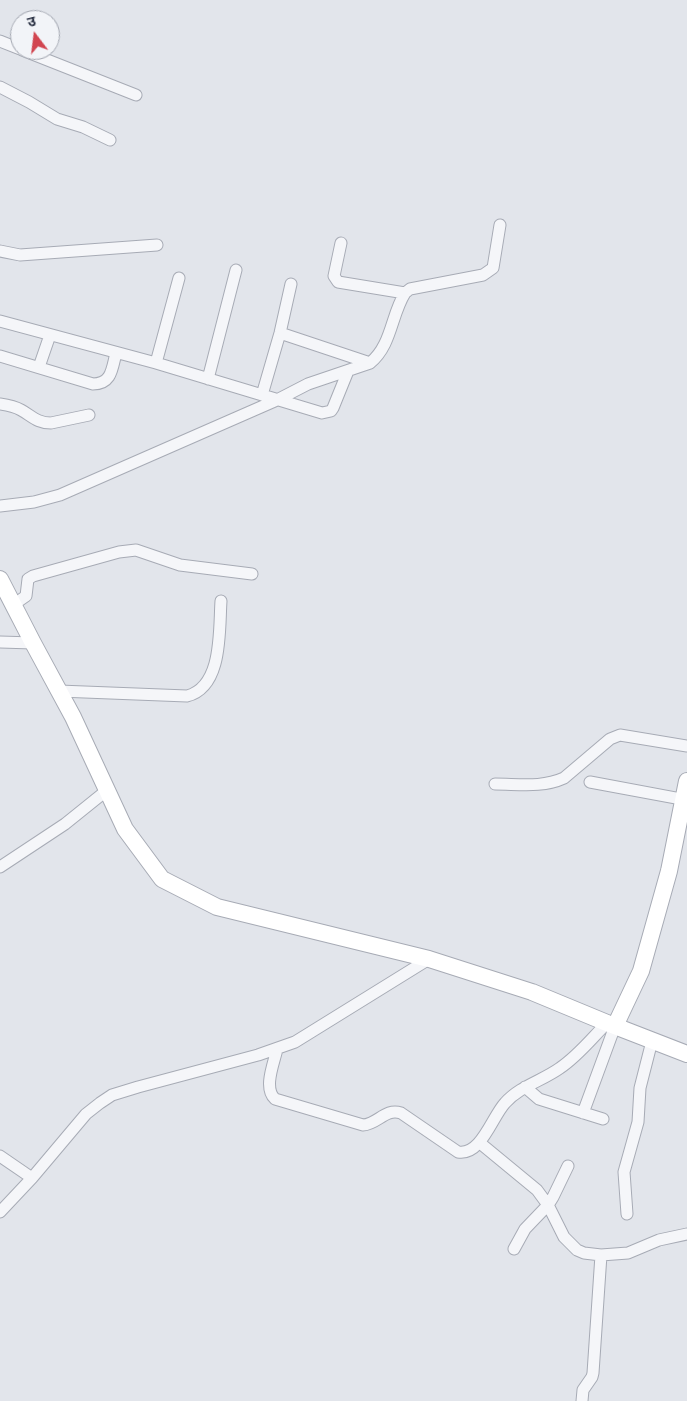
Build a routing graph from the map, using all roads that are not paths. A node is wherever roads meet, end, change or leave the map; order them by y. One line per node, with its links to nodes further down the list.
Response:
1 (47, 60): 3 (street)
2 (0, 87): 4 (street)
3 (136, 95)
4 (110, 140)
5 (500, 225): 12 (street)
6 (341, 243): 12 (street)
7 (157, 245): 8 (street)
8 (0, 251)
9 (236, 270): 22 (street)
10 (179, 278): 18 (street)
11 (291, 284): 14 (street)
12 (405, 292): 19 (street)
13 (0, 321): 15 (street)
14 (280, 333): 19 (street); 23 (street)
15 (50, 335): 16 (street); 20 (street)
16 (116, 353): 18 (street); 20 (street)
17 (0, 356): 20 (street)
18 (156, 363): 22 (street)
19 (370, 363): 21 (street)
20 (39, 367)
21 (348, 371): 24 (street); 24 (street)
22 (208, 379): 23 (street)
23 (262, 395): 24 (street)
24 (277, 400): 27 (street)
25 (0, 404): 26 (street)
26 (89, 415)
27 (0, 506)
28 (252, 574): 31 (street)
29 (0, 578): 31 (street)
30 (221, 601): 34 (street)
31 (13, 605): 33 (street)
32 (0, 642): 33 (street)
33 (33, 643): 34 (street)
34 (59, 690): 39 (street)
35 (687, 746): 38 (street)
36 (687, 781): 40 (street)
37 (590, 782): 40 (street)
38 (496, 784)
39 (106, 791): 41 (street); 42 (street)
40 (685, 800): 43 (street)
41 (0, 867)
42 (428, 959): 43 (street); 45 (street)
43 (611, 1025): 44 (street); 47 (street); 48 (street)
44 (652, 1041): 46 (street); 56 (street)
45 (277, 1049): 50 (street); 53 (street)
46 (687, 1054)
47 (525, 1087): 48 (street); 50 (street)
48 (583, 1113): 49 (street)
49 (603, 1119)
50 (480, 1143): 54 (street)
51 (0, 1156): 53 (street)
52 (568, 1166): 54 (street)
53 (32, 1178): 55 (street)
54 (548, 1205): 58 (street); 59 (street)
55 (0, 1212)
56 (627, 1214)
57 (687, 1234): 59 (street)
58 (514, 1250)
59 (600, 1255): 60 (street)
60 (582, 1401)

